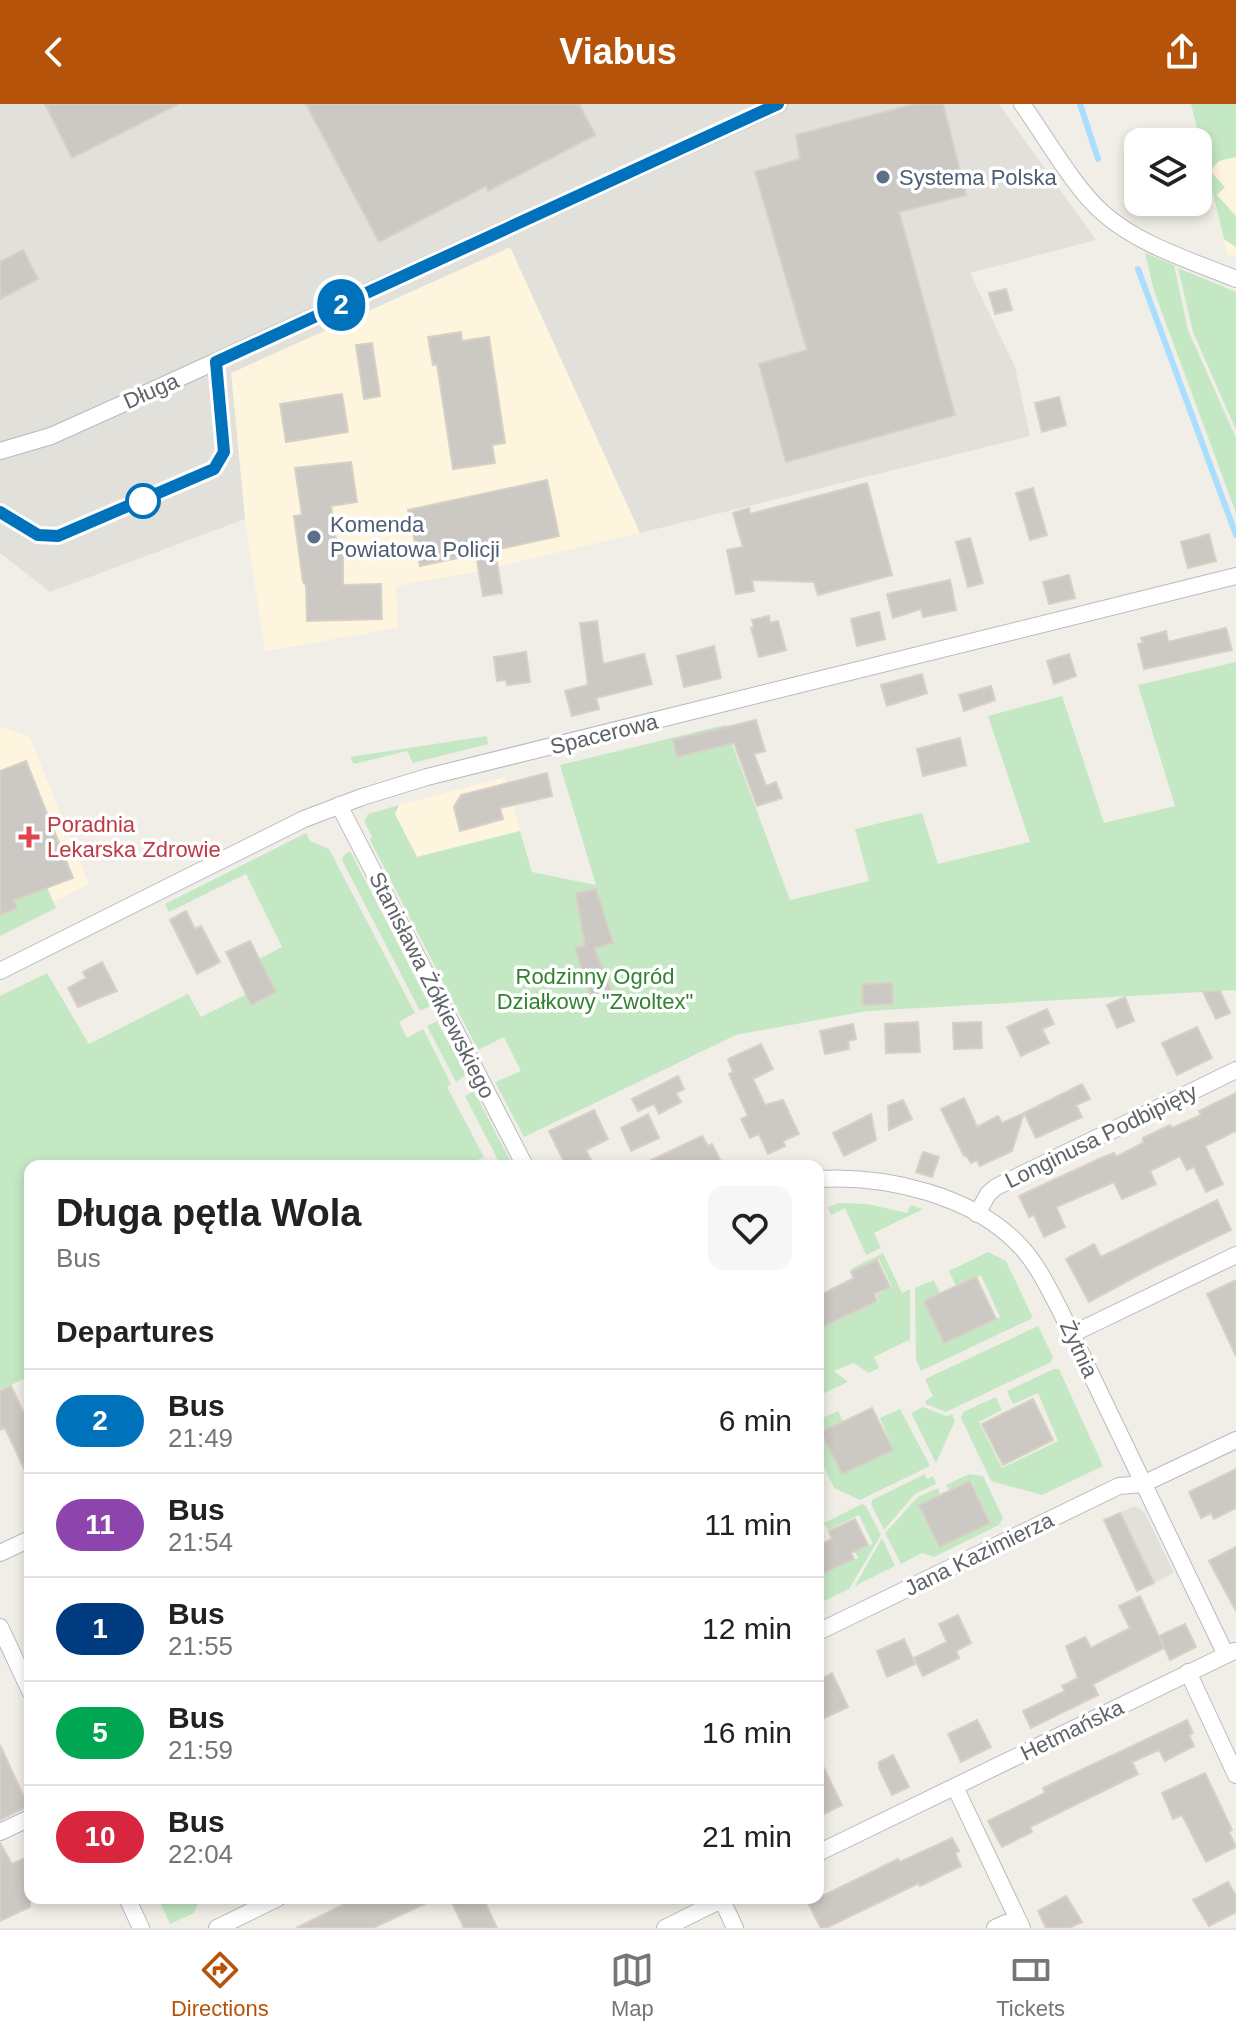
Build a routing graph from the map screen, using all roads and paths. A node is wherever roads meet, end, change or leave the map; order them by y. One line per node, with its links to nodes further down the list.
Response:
1 (779, 104): 4 (street, Długa)
2 (1022, 104): 3 (street)
3 (1236, 279)
4 (0, 451)
5 (1236, 576): 6 (street, Spacerowa)
6 (339, 805): 7 (street, Spacerowa); 9 (street, Stanisława Żółkiewskiego)
7 (0, 971)
8 (1236, 1070): 11 (street, Longinusa Podbipięty)
9 (522, 1160)
10 (824, 1179): 11 (street, Żytnia)
11 (977, 1214): 13 (street, Żytnia)
12 (1236, 1255): 13 (street)
13 (1072, 1334): 15 (street, Żytnia)
14 (1236, 1440): 15 (street, Jana Kazimierza)
15 (1143, 1484): 19 (street, Jana Kazimierza); 20 (street, Żytnia)
16 (24, 1542): 17 (street)
17 (0, 1553)
18 (0, 1627): 22 (street)
19 (824, 1629)
20 (1231, 1652): 21 (street, Hetmańska)
21 (1188, 1672): 23 (street); 24 (street, Hetmańska)
22 (24, 1678)
23 (1236, 1775)
24 (955, 1787): 27 (street, Hetmańska); 32 (street)
25 (24, 1821): 26 (street)
26 (0, 1832)
27 (824, 1850)
28 (130, 1904): 33 (street)
29 (266, 1904): 34 (street)
30 (714, 1904): 35 (street)
31 (726, 1904): 36 (street)
32 (1020, 1923): 37 (street)
33 (141, 1928)
34 (217, 1928)
35 (665, 1928)
36 (735, 1928)
37 (995, 1928)

